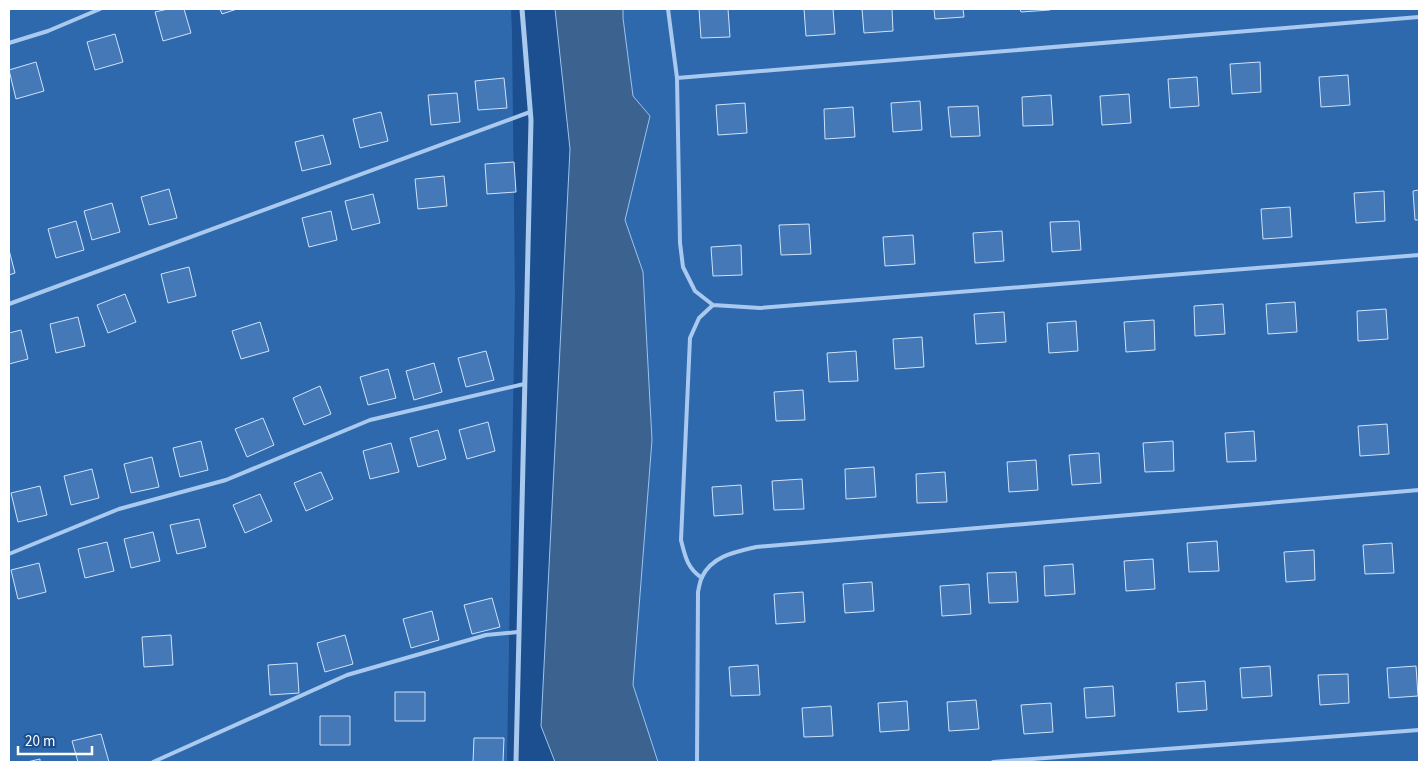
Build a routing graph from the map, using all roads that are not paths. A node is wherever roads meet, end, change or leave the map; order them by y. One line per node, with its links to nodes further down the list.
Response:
1 (100, 9): 5 (lane)
2 (522, 9): 7 (street)
3 (668, 9): 6 (lane)
4 (1419, 17): 6 (lane)
5 (9, 43)
6 (677, 78): 10 (lane)
7 (530, 112): 9 (lane); 11 (street)
8 (1419, 255): 10 (lane)
9 (9, 304)
10 (713, 305): 14 (lane)
11 (524, 384): 13 (lane); 15 (street)
12 (1419, 490): 14 (lane)
13 (9, 554)
14 (702, 578): 19 (lane)
15 (518, 632): 17 (lane); 18 (street)
16 (1419, 730): 20 (lane)
17 (153, 762)
18 (516, 762)
19 (697, 762)
20 (993, 762)

